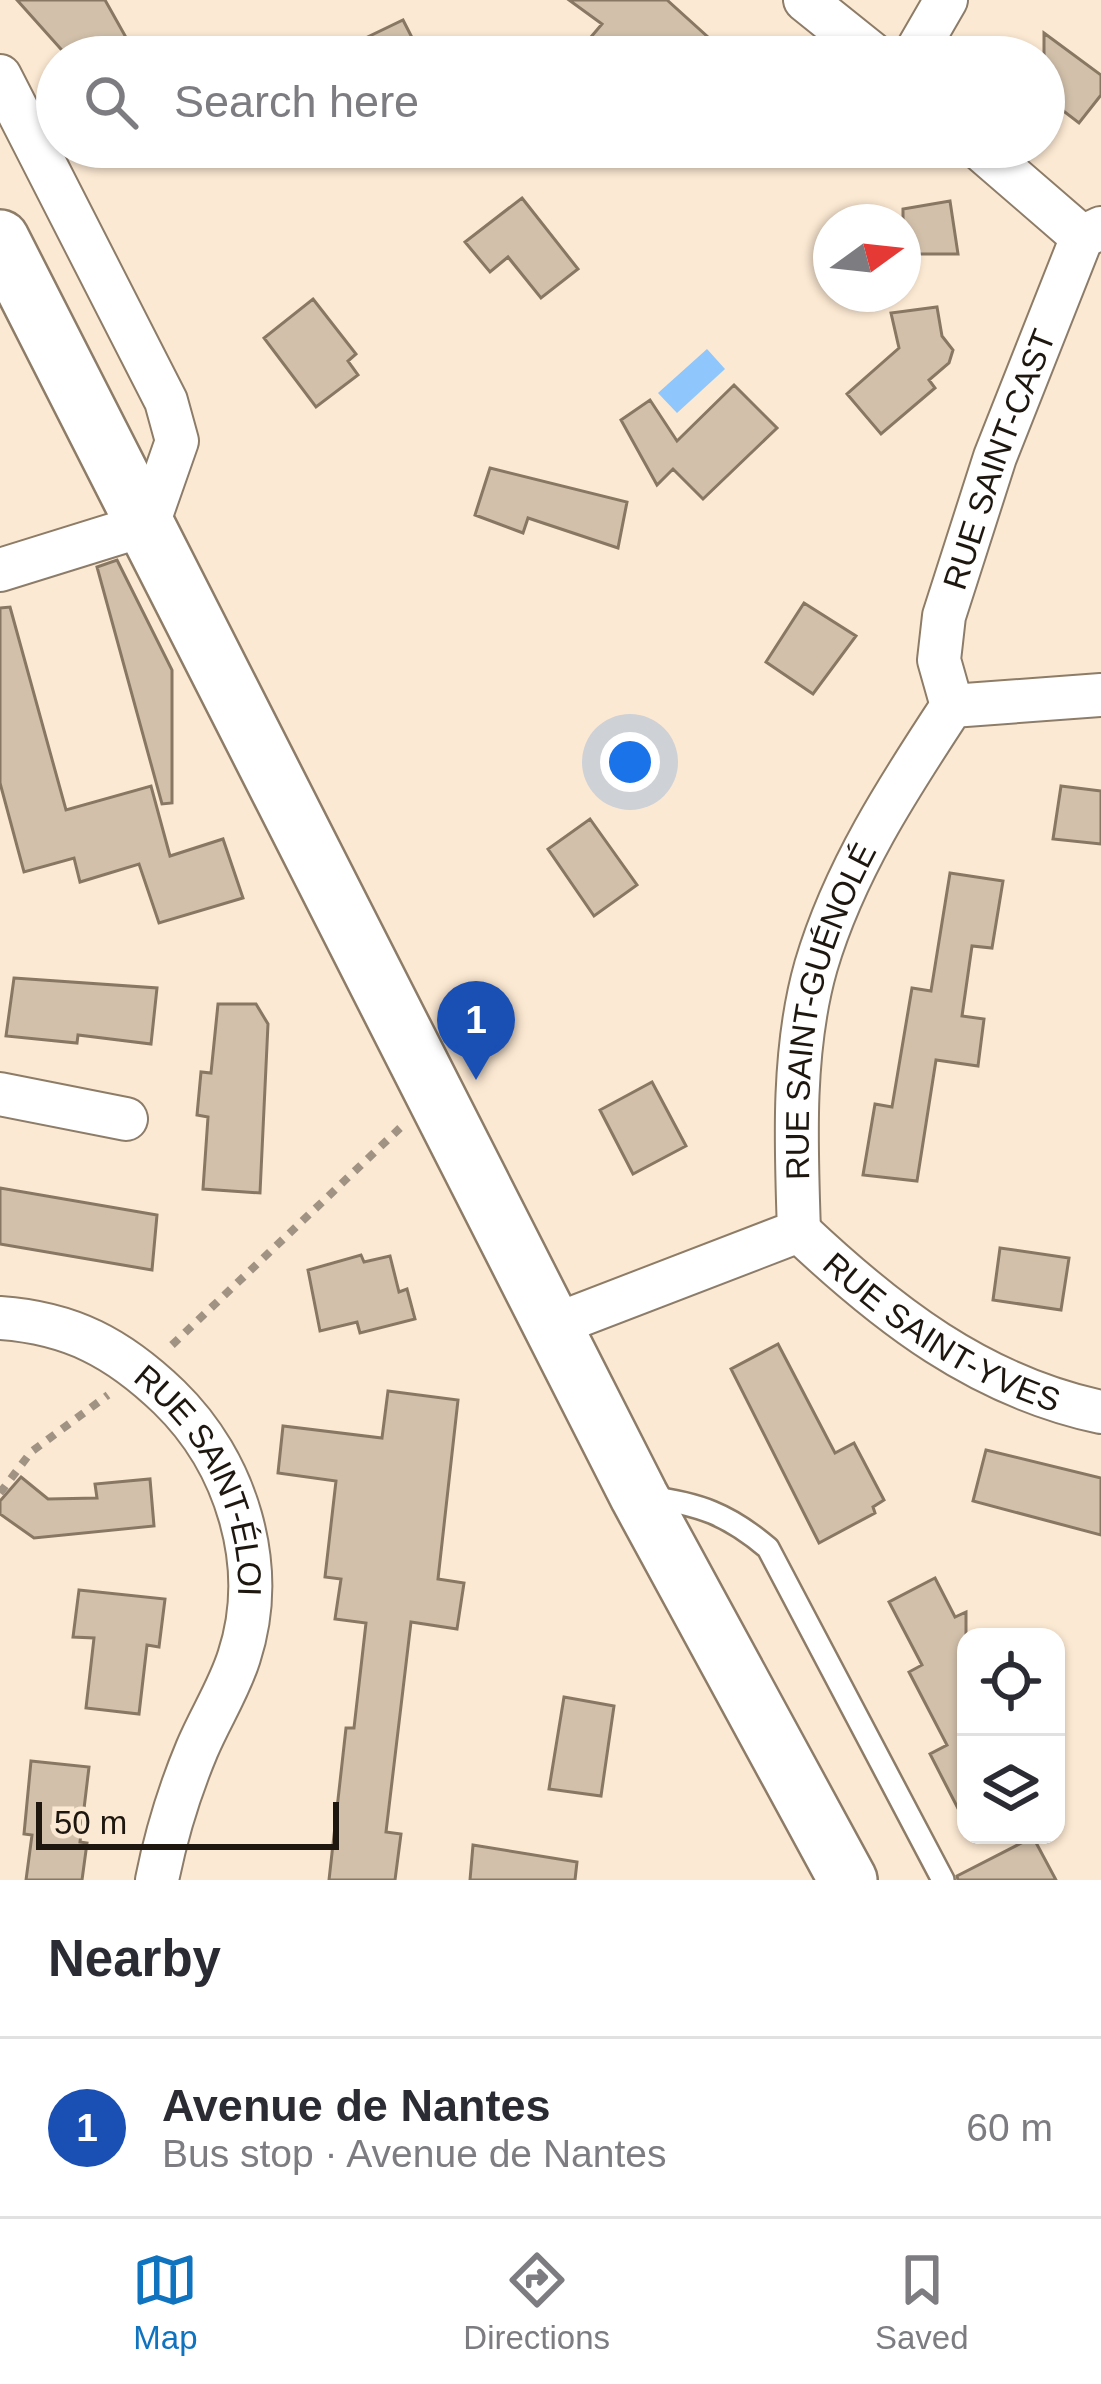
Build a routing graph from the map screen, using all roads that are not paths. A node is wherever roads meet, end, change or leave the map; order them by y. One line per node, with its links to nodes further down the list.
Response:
1 (805, 0): 3 (street)
2 (946, 0): 4 (street)
3 (850, 36)
4 (925, 36)
5 (0, 76): 6 (street)
6 (36, 131)
7 (57, 168): 11 (street)
8 (1006, 168): 9 (street)
9 (1092, 232): 14 (street, RUE SAINT-CAST)
10 (0, 239): 11 (main road)
11 (148, 524): 12 (street); 19 (main road)
12 (0, 570)
13 (1101, 694): 14 (street)
14 (952, 706): 17 (street, RUE SAINT-GUÉNOLÉ)
15 (0, 1094): 16 (street)
16 (126, 1119)
17 (799, 1232): 19 (street, RUE SAINT-GUÉNOLÉ); 20 (street, RUE SAINT-YVES)
18 (0, 1318): 23 (street, RUE SAINT-ÉLOI)
19 (552, 1326): 21 (main road)
20 (1101, 1412)
21 (640, 1496): 22 (main road); 24 (lane)
22 (833, 1875)
23 (157, 1880)
24 (943, 1880)

